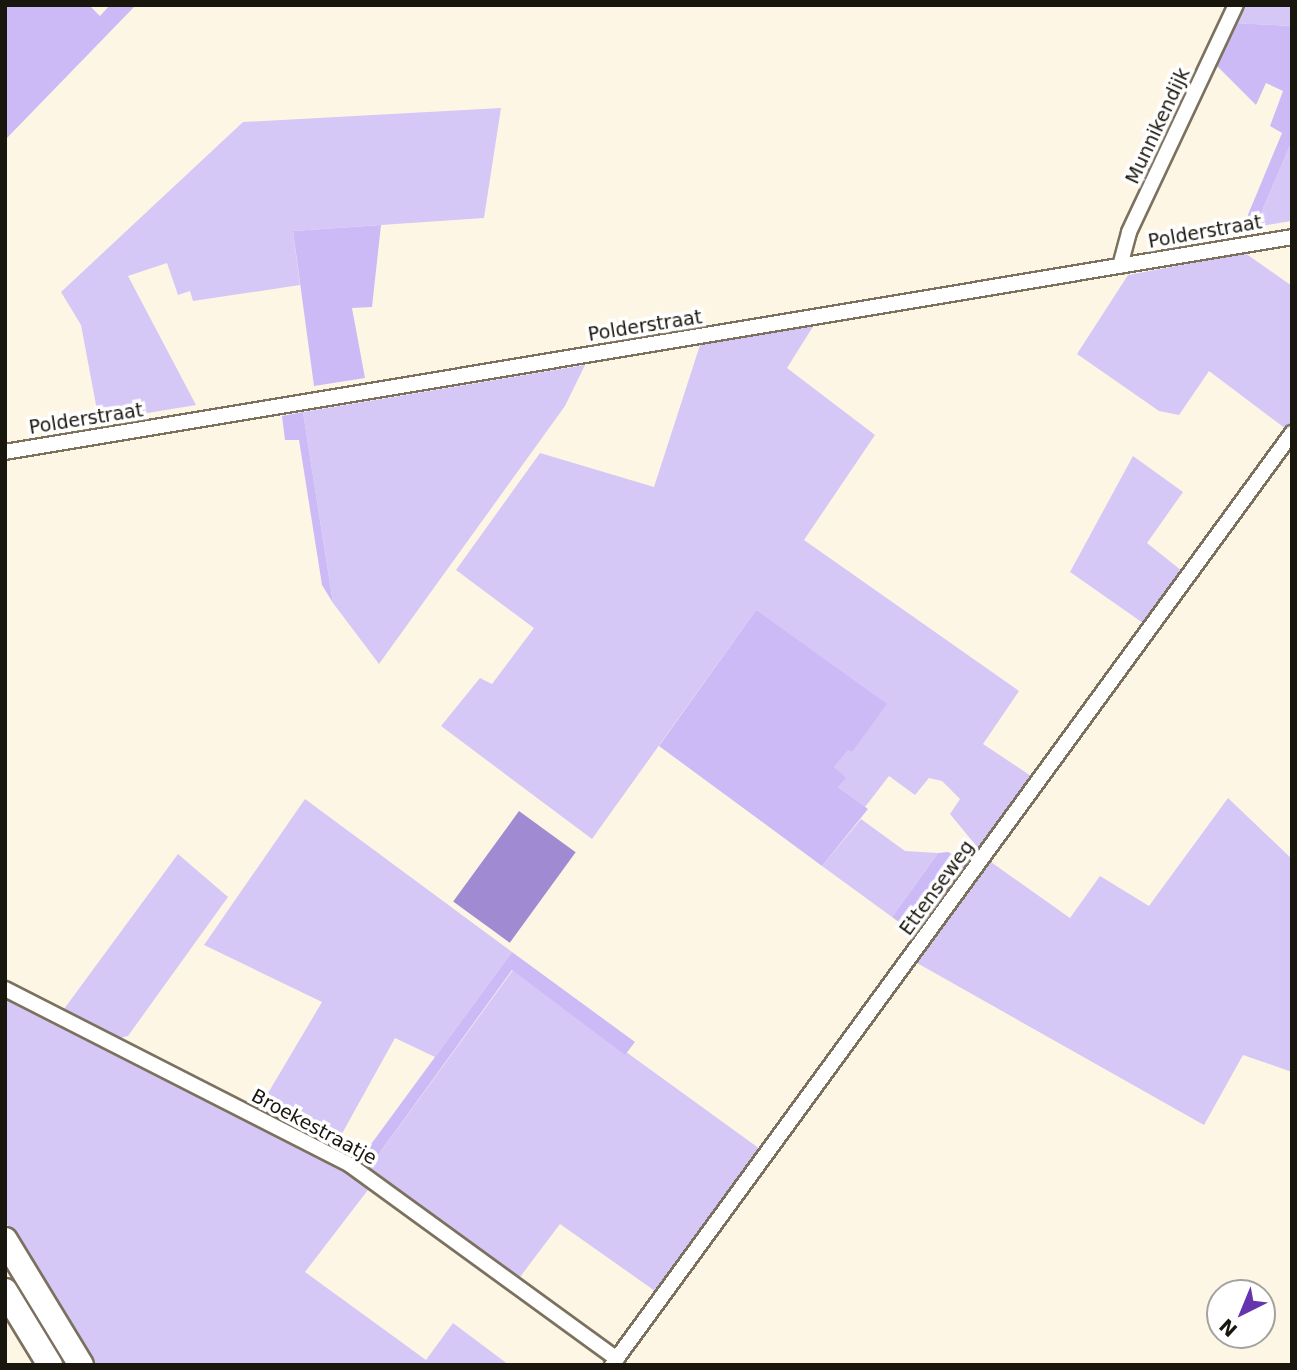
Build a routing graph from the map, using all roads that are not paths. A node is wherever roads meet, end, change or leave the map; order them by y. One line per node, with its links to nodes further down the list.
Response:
1 (1236, 5): 3 (street, Munnikendijk)
2 (1292, 237): 3 (street, Polderstraat)
3 (1120, 266): 5 (street, Polderstraat)
4 (1292, 433): 10 (street, Ettenseweg)
5 (5, 452)
6 (5, 989): 10 (street, Broekestraatje)
7 (5, 1240): 13 (highway)
8 (5, 1291): 12 (highway)
9 (5, 1309): 11 (highway)
10 (615, 1362)
11 (30, 1365)
12 (50, 1365)
13 (81, 1365)

